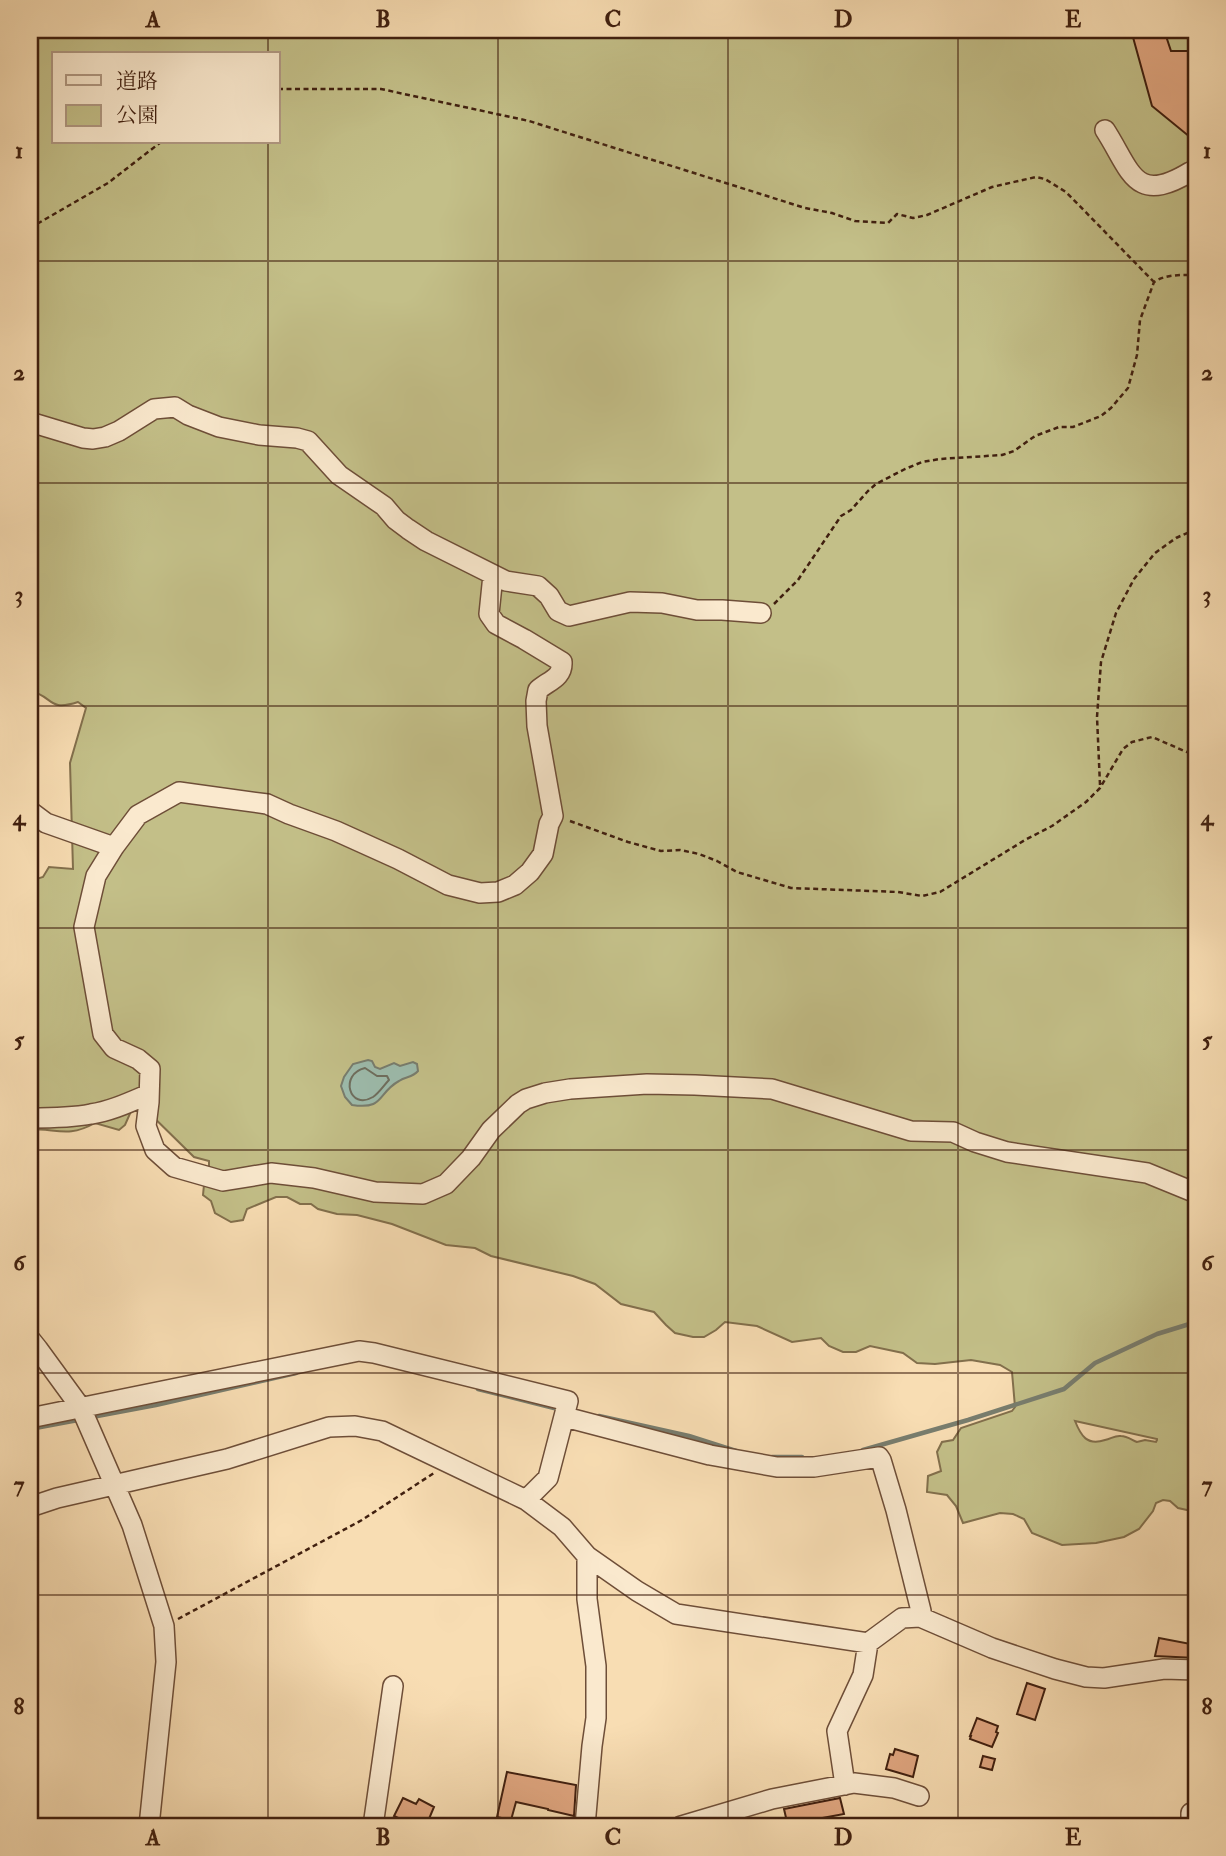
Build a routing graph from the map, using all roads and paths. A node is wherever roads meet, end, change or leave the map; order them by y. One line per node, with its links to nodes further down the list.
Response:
1 (280, 89): 7 (path)
2 (1105, 130): 4 (street)
3 (158, 144): 5 (path)
4 (1196, 174)
5 (30, 228)
6 (1196, 275): 7 (path)
7 (1154, 282): 11 (path)
8 (30, 422): 10 (street)
9 (1196, 529): 13 (path)
10 (494, 575): 11 (street); 15 (street)
11 (761, 613)
12 (1196, 756): 13 (path)
13 (1100, 788): 15 (path)
14 (30, 811): 16 (street)
15 (553, 816): 16 (street)
16 (114, 847): 17 (street)
17 (149, 1094): 18 (street); 19 (street)
18 (30, 1118)
19 (1196, 1193)
20 (30, 1339): 21 (street)
21 (81, 1408): 22 (street); 23 (street); 25 (street)
22 (30, 1418)
23 (565, 1418): 26 (street); 29 (street)
24 (448, 1464): 25 (street); 26 (street); 30 (path)
25 (114, 1486): 27 (street); 30 (street)
26 (526, 1500): 28 (street)
27 (30, 1507)
28 (587, 1556): 31 (street); 38 (street)
29 (920, 1617): 31 (street); 32 (street)
30 (164, 1626): 36 (street)
31 (868, 1643): 34 (street)
32 (1196, 1670)
33 (393, 1686): 37 (street)
34 (845, 1785): 35 (street); 39 (street)
35 (919, 1796)
36 (149, 1826)
37 (373, 1826)
38 (585, 1826)
39 (681, 1826)

